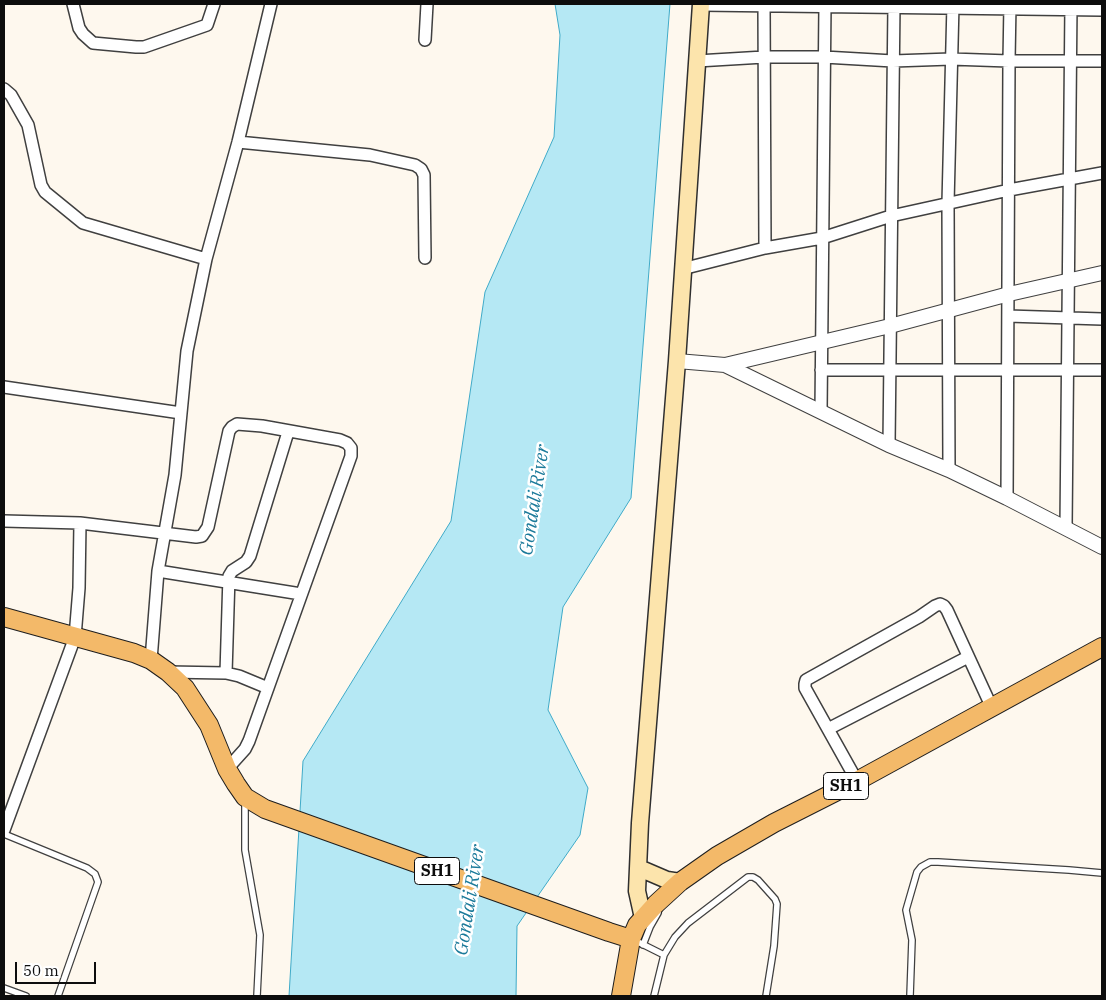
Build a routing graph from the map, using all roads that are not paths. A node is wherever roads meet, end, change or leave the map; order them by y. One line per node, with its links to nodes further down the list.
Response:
1 (73, 4): 2 (street)
2 (214, 4)
3 (271, 4): 23 (street)
4 (427, 4): 13 (street)
5 (701, 5): 6 (street); 16 (main road)
6 (764, 5): 7 (street); 14 (street)
7 (825, 5): 8 (street); 15 (street)
8 (894, 5): 9 (street); 20 (street)
9 (953, 6): 10 (street); 17 (street)
10 (1010, 6): 11 (street); 21 (street)
11 (1071, 6): 12 (street); 18 (street)
12 (1102, 10)
13 (425, 40)
14 (764, 57): 15 (street); 16 (street); 30 (street)
15 (824, 57): 20 (street); 29 (street)
16 (697, 60): 33 (main road)
17 (952, 60): 20 (street); 21 (street); 27 (street)
18 (1071, 60): 19 (street); 21 (street); 25 (street)
19 (1102, 60)
20 (893, 61): 28 (street)
21 (1009, 61): 26 (street)
22 (4, 89): 32 (street)
23 (238, 142): 31 (street); 32 (street)
24 (1102, 173): 25 (street)
25 (1070, 178): 26 (street); 35 (street)
26 (1009, 190): 27 (street); 36 (street)
27 (948, 203): 28 (street); 37 (street)
28 (891, 216): 29 (street); 41 (street)
29 (822, 238): 30 (street); 42 (street)
30 (765, 248): 33 (street)
31 (425, 258)
32 (206, 259): 53 (street)
33 (682, 269): 43 (main road)
34 (1102, 273): 35 (street)
35 (1070, 279): 36 (street); 39 (street)
36 (1008, 294): 37 (street); 38 (street)
37 (950, 311): 41 (street); 46 (street)
38 (1008, 316): 39 (street); 49 (street)
39 (1068, 318): 40 (street); 47 (street)
40 (1102, 319)
41 (890, 326): 42 (street); 45 (street)
42 (822, 342): 44 (street); 48 (street)
43 (677, 361): 44 (street); 81 (main road)
44 (726, 365): 52 (street)
45 (890, 369): 46 (street); 48 (street); 55 (street)
46 (948, 369): 49 (street); 56 (street)
47 (1068, 369): 49 (street); 50 (street); 60 (street)
48 (821, 370): 52 (street)
49 (1007, 370): 57 (street)
50 (1102, 370)
51 (4, 387): 53 (street)
52 (821, 412): 55 (street)
53 (181, 413): 61 (street)
54 (288, 432): 61 (street); 64 (street); 65 (street)
55 (889, 445): 56 (street)
56 (949, 470): 57 (street)
57 (1008, 498): 60 (street)
58 (4, 521): 59 (street)
59 (80, 523): 61 (street); 67 (street)
60 (1066, 528): 62 (street)
61 (164, 533): 63 (street)
62 (1102, 546)
63 (158, 571): 64 (street); 70 (street)
64 (228, 582): 65 (street); 72 (street)
65 (300, 594): 73 (street)
66 (4, 618): 67 (main road, SH1)
67 (75, 637): 70 (main road, SH1); 79 (street)
68 (1102, 647): 74 (main road, SH1)
69 (968, 657): 74 (street); 75 (street); 75 (street)
70 (151, 660): 71 (main road, SH1)
71 (168, 672): 72 (street); 76 (main road, SH1)
72 (226, 673): 73 (street)
73 (268, 688): 76 (street)
74 (992, 708): 77 (main road, SH1)
75 (828, 729): 77 (street)
76 (227, 769): 78 (main road, SH1)
77 (857, 781): 83 (main road, SH1)
78 (245, 797): 86 (main road, SH1); 91 (lane)
79 (4, 830)
80 (4, 834): 90 (lane)
81 (638, 868): 83 (main road); 85 (main road)
82 (1102, 873): 95 (lane)
83 (680, 882): 84 (main road, SH1)
84 (664, 896): 85 (main road, SH1); 86 (lane)
85 (643, 918): 86 (main road, SH1)
86 (637, 942): 87 (lane); 92 (main road)
87 (664, 955): 93 (lane); 94 (lane)
88 (4, 988): 89 (lane)
89 (26, 996)
90 (58, 996)
91 (257, 996)
92 (622, 996)
93 (654, 996)
94 (766, 996)
95 (910, 996)

